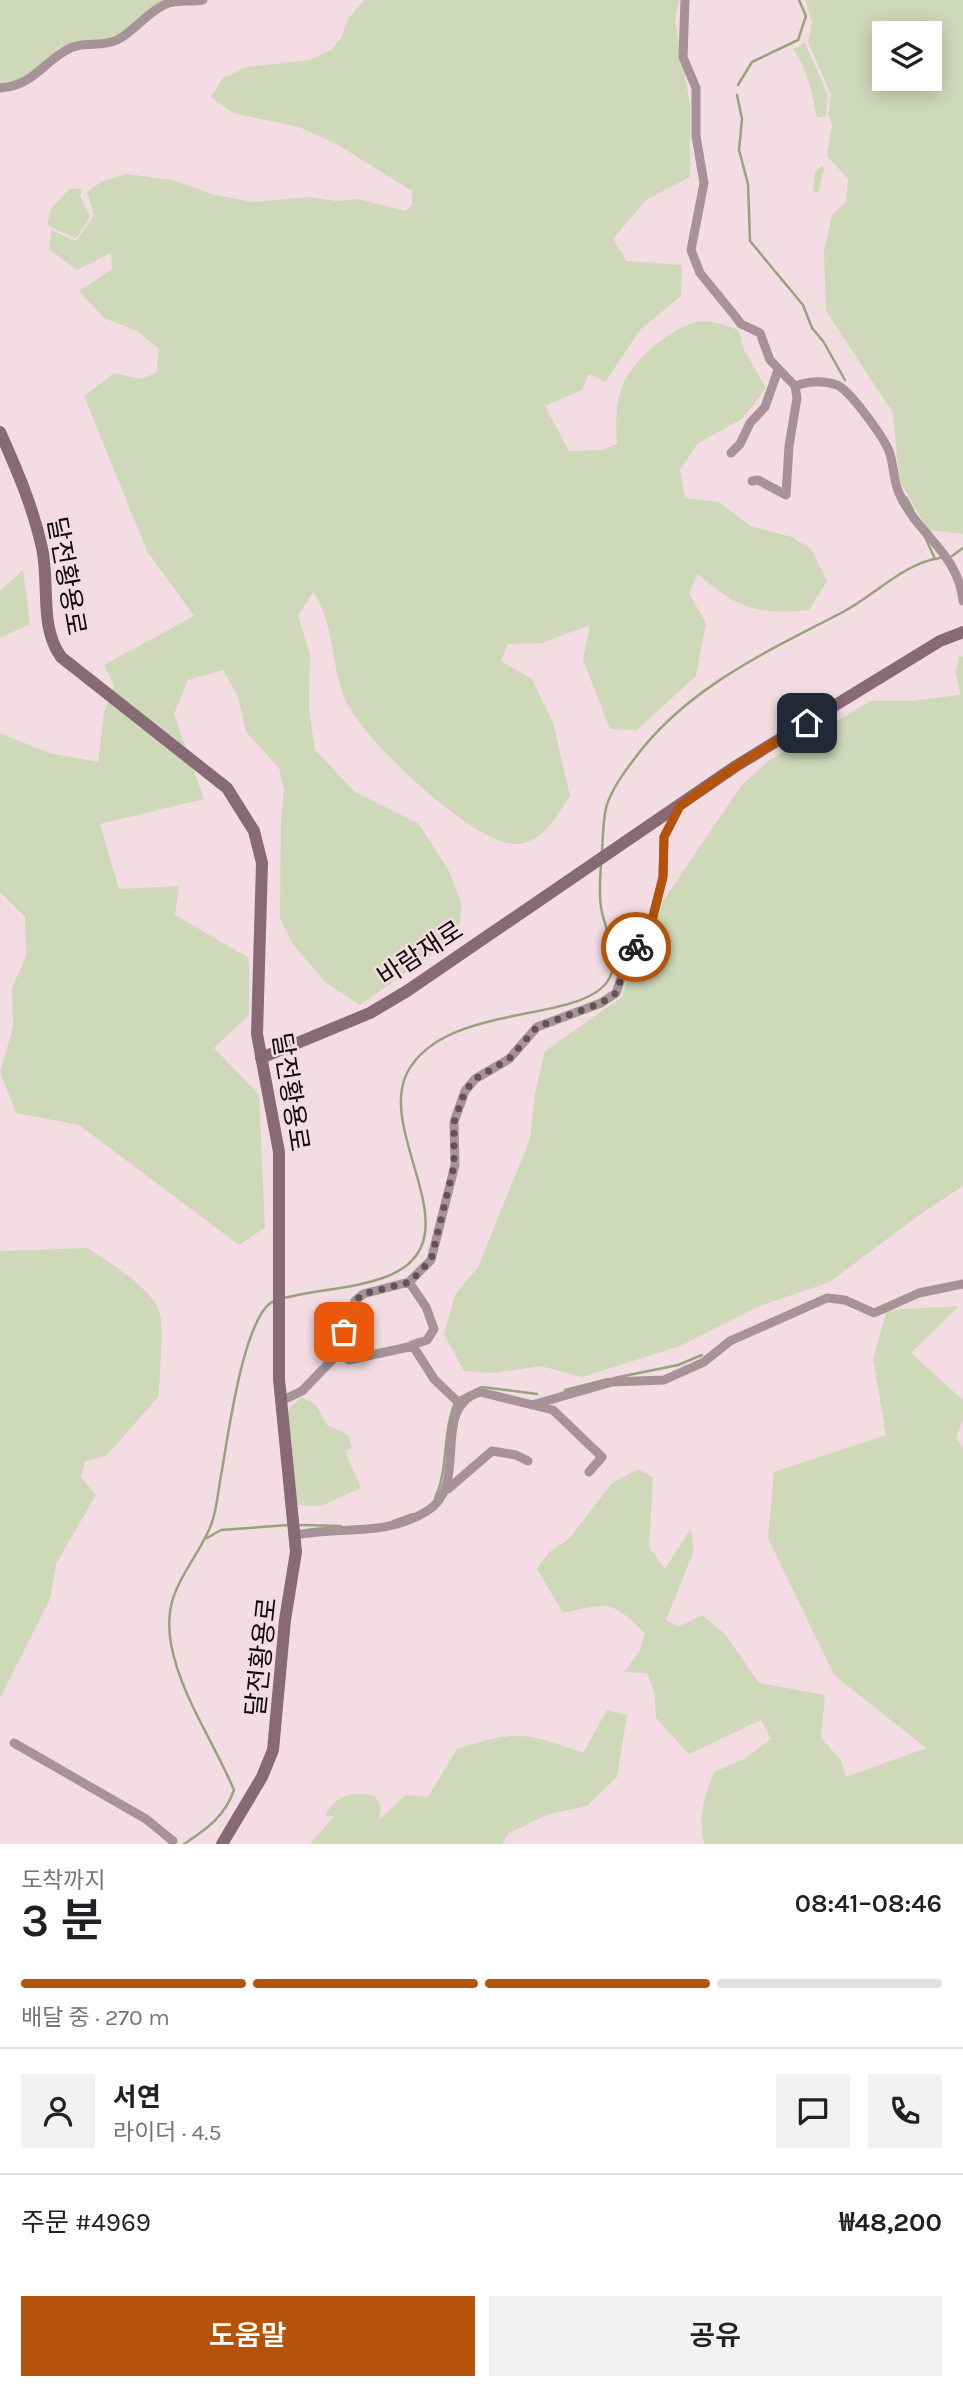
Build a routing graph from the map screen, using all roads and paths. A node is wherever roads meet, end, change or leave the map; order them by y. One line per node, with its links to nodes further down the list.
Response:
1 (203, 0): 3 (street)
2 (685, 0): 4 (street)
3 (0, 88)
4 (778, 370): 5 (street); 7 (street)
5 (795, 386): 8 (street); 9 (street)
6 (0, 432): 12 (main road, 달전황용로)
7 (731, 453)
8 (752, 481)
9 (963, 601)
10 (959, 636): 11 (main road)
11 (680, 806): 12 (main road, 바람재로); 13 (street)
12 (261, 1058): 17 (main road, 달전황용로)
13 (410, 1282): 15 (street); 16 (street)
14 (963, 1284): 19 (street)
15 (412, 1345): 16 (street); 18 (street)
16 (337, 1352): 17 (street)
17 (281, 1401): 23 (main road, 달전황용로)
18 (458, 1402): 19 (street); 22 (street)
19 (532, 1405): 21 (street)
20 (528, 1461): 22 (street)
21 (589, 1472)
22 (448, 1489): 23 (street)
23 (295, 1527): 26 (main road, 달전황용로)
24 (14, 1743): 25 (street)
25 (173, 1841)
26 (222, 1844)

